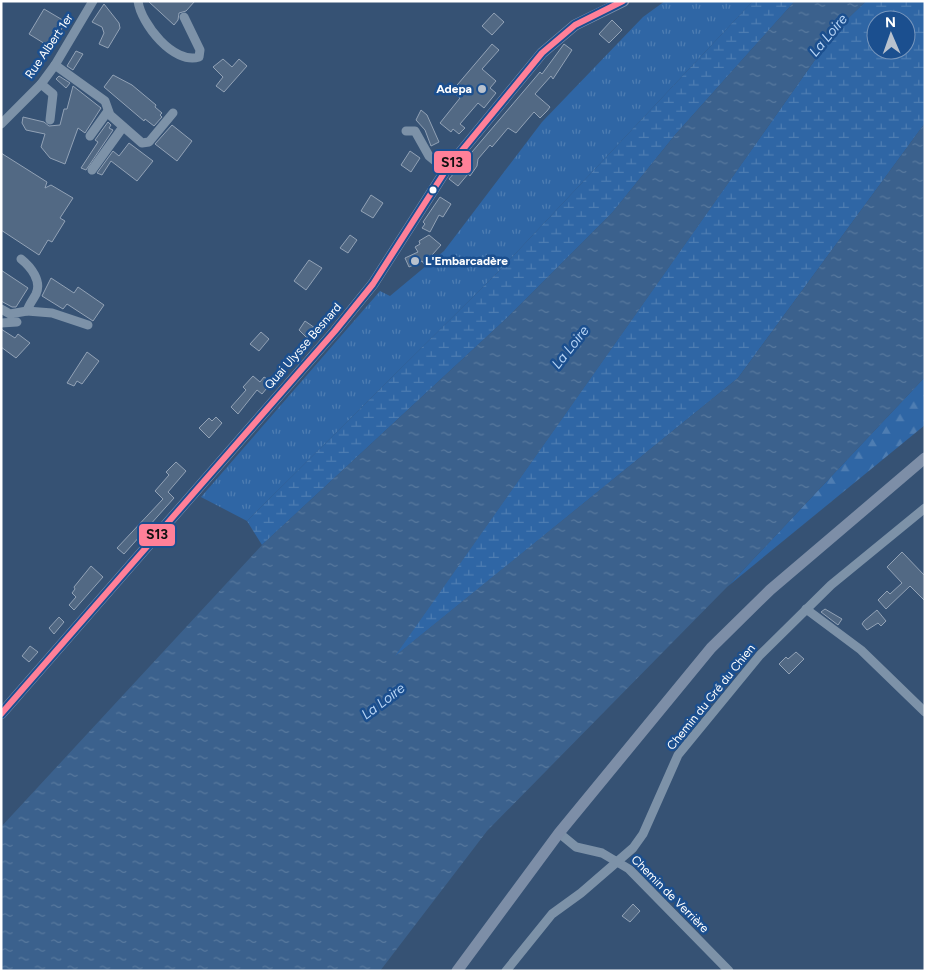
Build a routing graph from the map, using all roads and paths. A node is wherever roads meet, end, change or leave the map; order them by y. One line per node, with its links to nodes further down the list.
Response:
1 (93, 1): 5 (street, Rue Albert 1er)
2 (138, 1): 4 (street)
3 (624, 1): 15 (main road, Quai Ulysse Besnard)
4 (184, 17)
5 (55, 65): 6 (street, Rue Albert 1er); 7 (street)
6 (41, 84): 9 (street); 10 (street, Rue Albert 1er)
7 (108, 112): 11 (street); 13 (street)
8 (173, 114): 11 (street)
9 (50, 120)
10 (1, 124)
11 (123, 127): 14 (street)
12 (406, 131): 15 (street)
13 (90, 136)
14 (92, 170)
15 (446, 170): 26 (main road, Quai Ulysse Besnard)
16 (21, 260): 18 (street)
17 (1, 309): 18 (street)
18 (27, 312): 21 (street)
19 (17, 322): 20 (street)
20 (1, 323)
21 (88, 324)
22 (925, 458): 27 (main road)
23 (925, 508): 24 (street, Chemin du Gré du Chien)
24 (806, 609): 25 (street); 28 (street, Chemin du Gré du Chien)
25 (925, 712)
26 (1, 714)
27 (559, 833): 28 (street, Chemin de Verrière); 29 (main road)
28 (618, 861): 30 (street, Chemin du Gré du Chien); 31 (street, Chemin de Verrière)
29 (457, 971)
30 (506, 971)
31 (729, 971)

